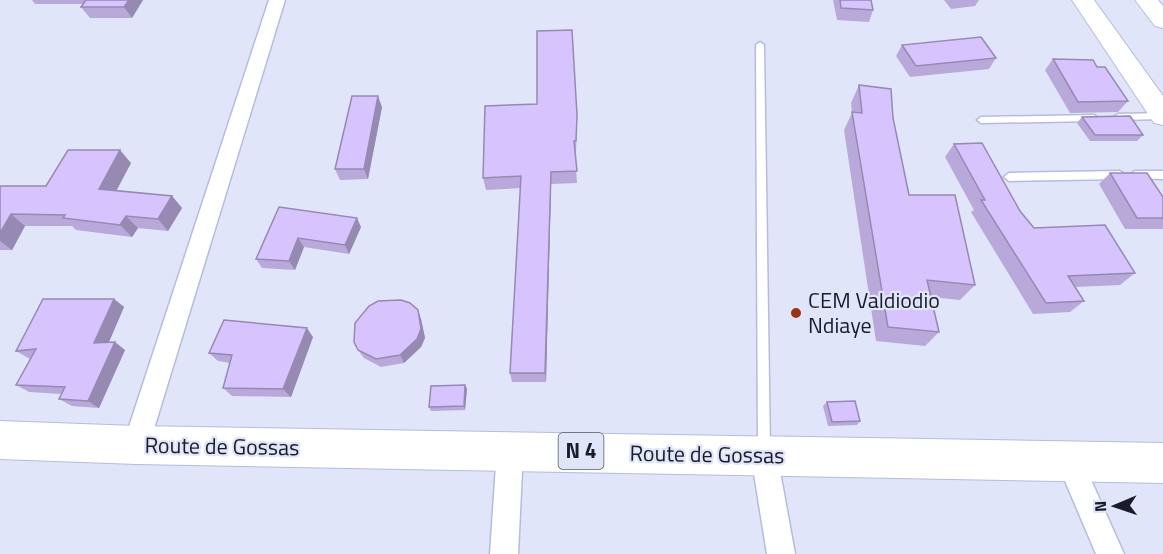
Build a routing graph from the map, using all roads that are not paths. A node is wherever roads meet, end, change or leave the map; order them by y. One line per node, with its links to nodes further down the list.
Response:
1 (277, 0): 11 (street)
2 (1083, 0): 6 (street)
3 (1146, 0): 4 (street)
4 (1163, 21)
5 (760, 45): 13 (lane)
6 (1163, 116): 7 (lane)
7 (981, 120)
8 (1163, 175): 9 (lane)
9 (1009, 177)
10 (0, 440): 11 (main road, Route de Gossas / N 4)
11 (136, 445): 12 (main road, Route de Gossas / N 4)
12 (510, 450): 13 (main road, Route de Gossas / N 4); 16 (street)
13 (764, 455): 14 (main road, Route de Gossas / N 4); 17 (street)
14 (1070, 462): 15 (main road, Route de Gossas / N 4); 18 (street)
15 (1163, 463)
16 (504, 554)
17 (781, 554)
18 (1110, 554)

